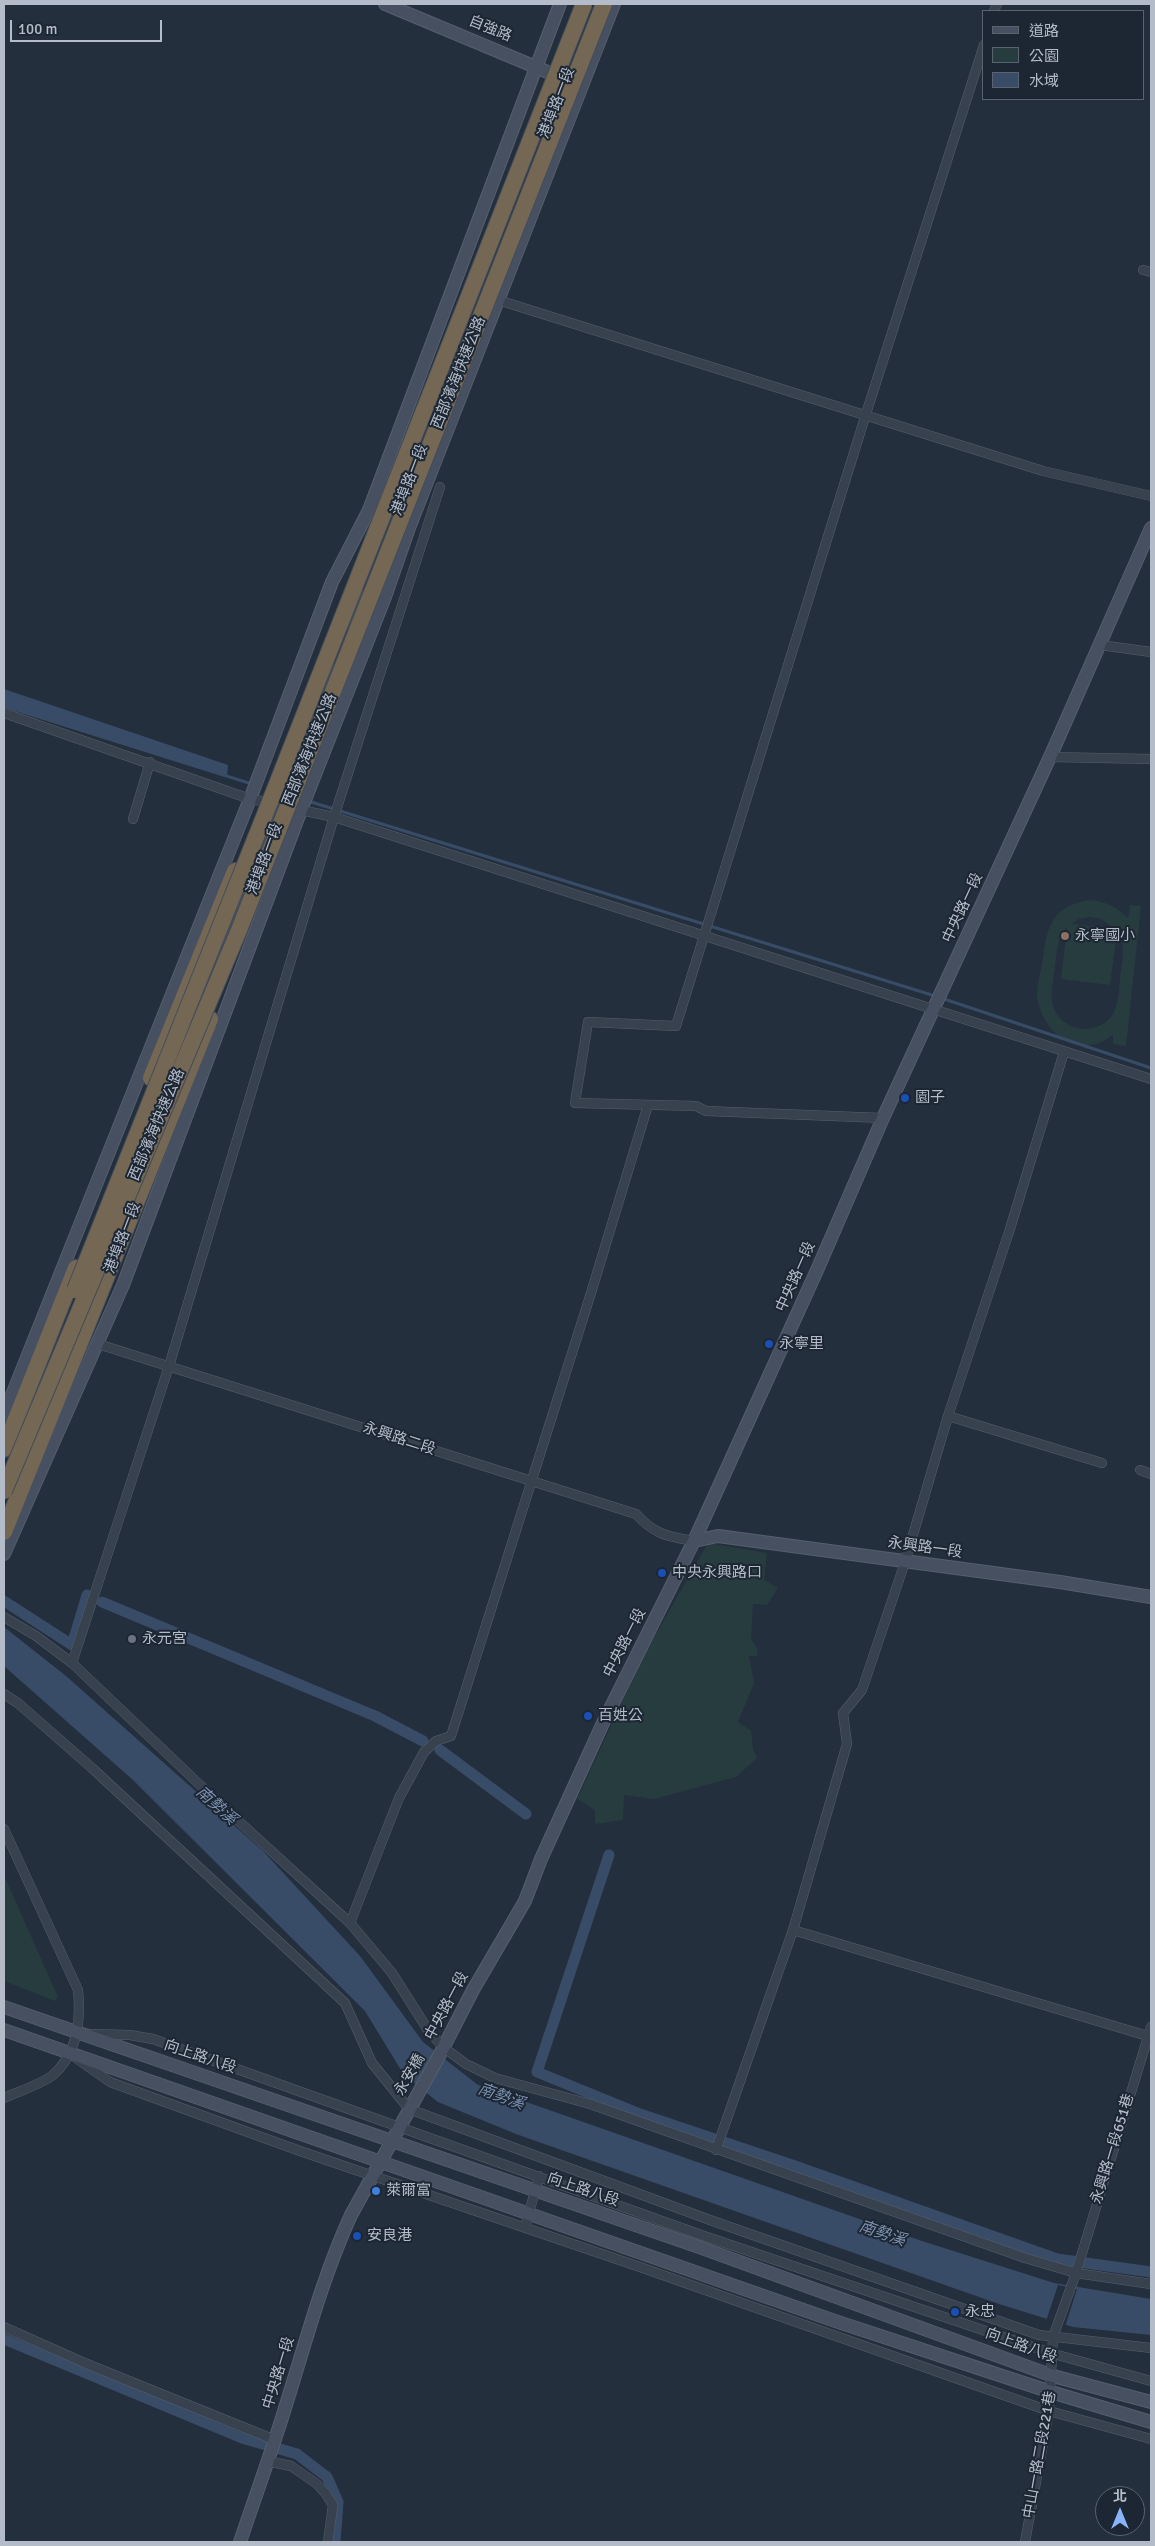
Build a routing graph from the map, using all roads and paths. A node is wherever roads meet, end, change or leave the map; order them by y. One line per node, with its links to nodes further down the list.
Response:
1 (385, 4): 7 (street, 自強路)
2 (560, 4): 7 (street, 港埠路一段)
3 (584, 4): 28 (highway, 西部濱海快速公路, bridge)
4 (604, 4): 29 (highway, 西部濱海快速公路, bridge)
5 (614, 4): 8 (street, 港埠路一段)
6 (982, 51): 10 (street)
7 (535, 65): 8 (street, 自強路); 13 (street, 港埠路一段)
8 (581, 86): 9 (street, 港埠路一段)
9 (498, 300): 10 (street); 14 (street, 港埠路一段)
10 (865, 417): 12 (street); 30 (street)
11 (440, 487): 26 (street)
12 (1151, 496)
13 (369, 510): 16 (street); 23 (street, 港埠路一段)
14 (408, 528): 16 (street); 25 (street, 港埠路一段)
15 (1151, 528): 17 (street, 中央路一段)
16 (352, 622): 24 (street, 港埠路一段)
17 (1100, 645): 18 (street); 20 (street, 中央路一段)
18 (1151, 652)
19 (4, 713): 22 (street)
20 (1050, 757): 21 (street); 31 (street, 中央路一段)
21 (1151, 759)
22 (150, 762): 23 (street); 27 (street)
23 (250, 799): 24 (street); 38 (street, 港埠路一段)
24 (279, 804): 25 (street); 47 (street, 港埠路一段)
25 (301, 810): 26 (street); 36 (street, 港埠路一段)
26 (334, 817): 30 (street); 37 (street)
27 (133, 819)
28 (262, 822): 40 (highway, bridge); 42 (highway, 西部濱海快速公路, bridge)
29 (239, 930): 46 (highway, 西部濱海快速公路, bridge); 48 (highway, bridge)
30 (703, 936): 31 (street); 34 (street)
31 (934, 1010): 32 (street); 35 (street, 中央路一段)
32 (1064, 1052): 33 (street); 39 (street)
33 (1151, 1079)
34 (648, 1105): 35 (street); 45 (street)
35 (883, 1118): 49 (street, 中央路一段)
36 (98, 1344): 37 (street, 永興路二段); 50 (street, 港埠路一段)
37 (169, 1366): 45 (street, 永興路二段); 54 (street)
38 (4, 1415)
39 (948, 1416): 41 (street); 51 (street)
40 (4, 1449)
41 (1102, 1463)
42 (4, 1468)
43 (1140, 1470): 44 (street)
44 (1151, 1474)
45 (530, 1481): 49 (street, 永興路二段); 57 (street)
46 (4, 1491)
47 (4, 1501)
48 (4, 1532)
49 (694, 1541): 51 (street, 永興路一段); 63 (street, 中央路一段)
50 (4, 1554)
51 (905, 1562): 52 (street, 永興路一段); 58 (street)
52 (1151, 1597)
53 (4, 1617): 54 (street)
54 (72, 1663): 57 (street)
55 (4, 1694): 66 (street)
56 (4, 1829): 62 (street)
57 (350, 1923): 63 (street)
58 (793, 1930): 61 (street); 69 (street)
59 (4, 2006): 62 (street, 向上路八段)
60 (4, 2030): 64 (street)
61 (1150, 2033): 76 (street, 永興路一段651巷)
62 (77, 2034): 64 (street); 67 (street); 68 (street, 向上路八段)
63 (441, 2052): 66 (street, 永安橋); 69 (street)
64 (70, 2053): 65 (street); 70 (street); 71 (street)
65 (4, 2098)
66 (409, 2109): 67 (street, 中央路一段); 79 (street)
67 (400, 2128): 68 (street, 中央路一段); 72 (street)
68 (392, 2142): 70 (street, 中央路一段); 73 (street, 向上路八段)
69 (716, 2150): 76 (street)
70 (381, 2162): 71 (street, 中央路一段); 74 (street)
71 (372, 2176): 75 (street); 89 (street, 中央路一段)
72 (539, 2176): 73 (street); 81 (street)
73 (535, 2191): 74 (street); 82 (street, 向上路八段)
74 (528, 2212): 75 (street); 84 (street)
75 (525, 2228): 86 (street)
76 (1076, 2273): 77 (street); 79 (street, 永興路一段651巷)
77 (1151, 2284)
78 (4, 2327): 89 (street)
79 (1053, 2337): 80 (street); 81 (street, 中山一路二段221巷)
80 (1151, 2348)
81 (1054, 2354): 82 (street, 中山一路二段221巷); 83 (street)
82 (1053, 2376): 84 (street, 中山一路二段221巷); 85 (street, 向上路八段)
83 (1151, 2381)
84 (1051, 2392): 86 (street, 中山一路二段221巷); 87 (street)
85 (1151, 2402)
86 (1049, 2411): 88 (street); 93 (street, 中山一路二段221巷)
87 (1151, 2422)
88 (1151, 2439)
89 (275, 2441): 90 (street, 中央路一段)
90 (268, 2459): 91 (street, 中央路一段); 92 (street)
91 (240, 2542)
92 (328, 2542)
93 (1025, 2542)

